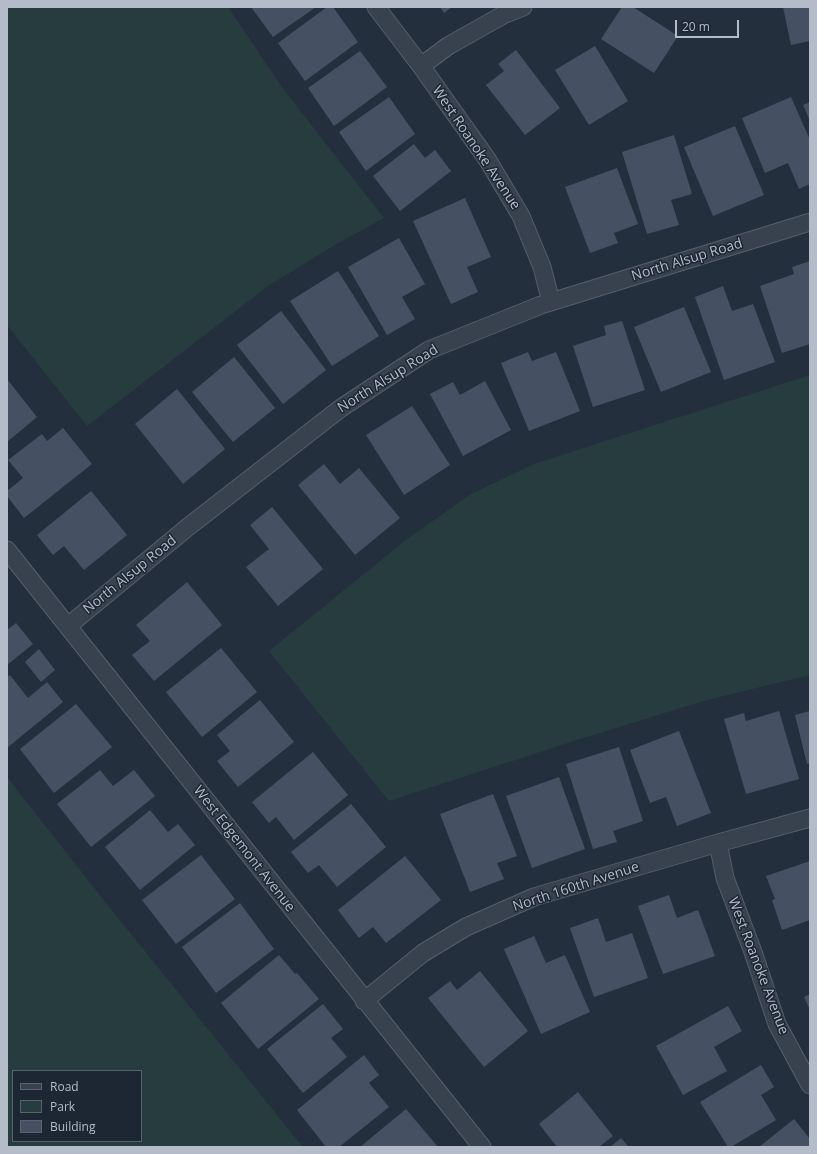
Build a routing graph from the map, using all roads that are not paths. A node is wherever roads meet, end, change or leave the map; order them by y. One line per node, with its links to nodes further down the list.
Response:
1 (376, 7): 3 (street, West Roanoke Avenue)
2 (523, 7): 3 (street)
3 (421, 66): 5 (street, West Roanoke Avenue)
4 (810, 222): 5 (street, North Alsup Road)
5 (551, 302): 7 (street, North Alsup Road)
6 (7, 550): 7 (street, West Edgemont Avenue)
7 (68, 626): 10 (street, West Edgemont Avenue)
8 (810, 818): 9 (street, North 160th Avenue)
9 (718, 843): 10 (street, North 160th Avenue); 11 (street, West Roanoke Avenue)
10 (364, 1000): 12 (street, West Edgemont Avenue)
11 (810, 1085)
12 (482, 1147)

